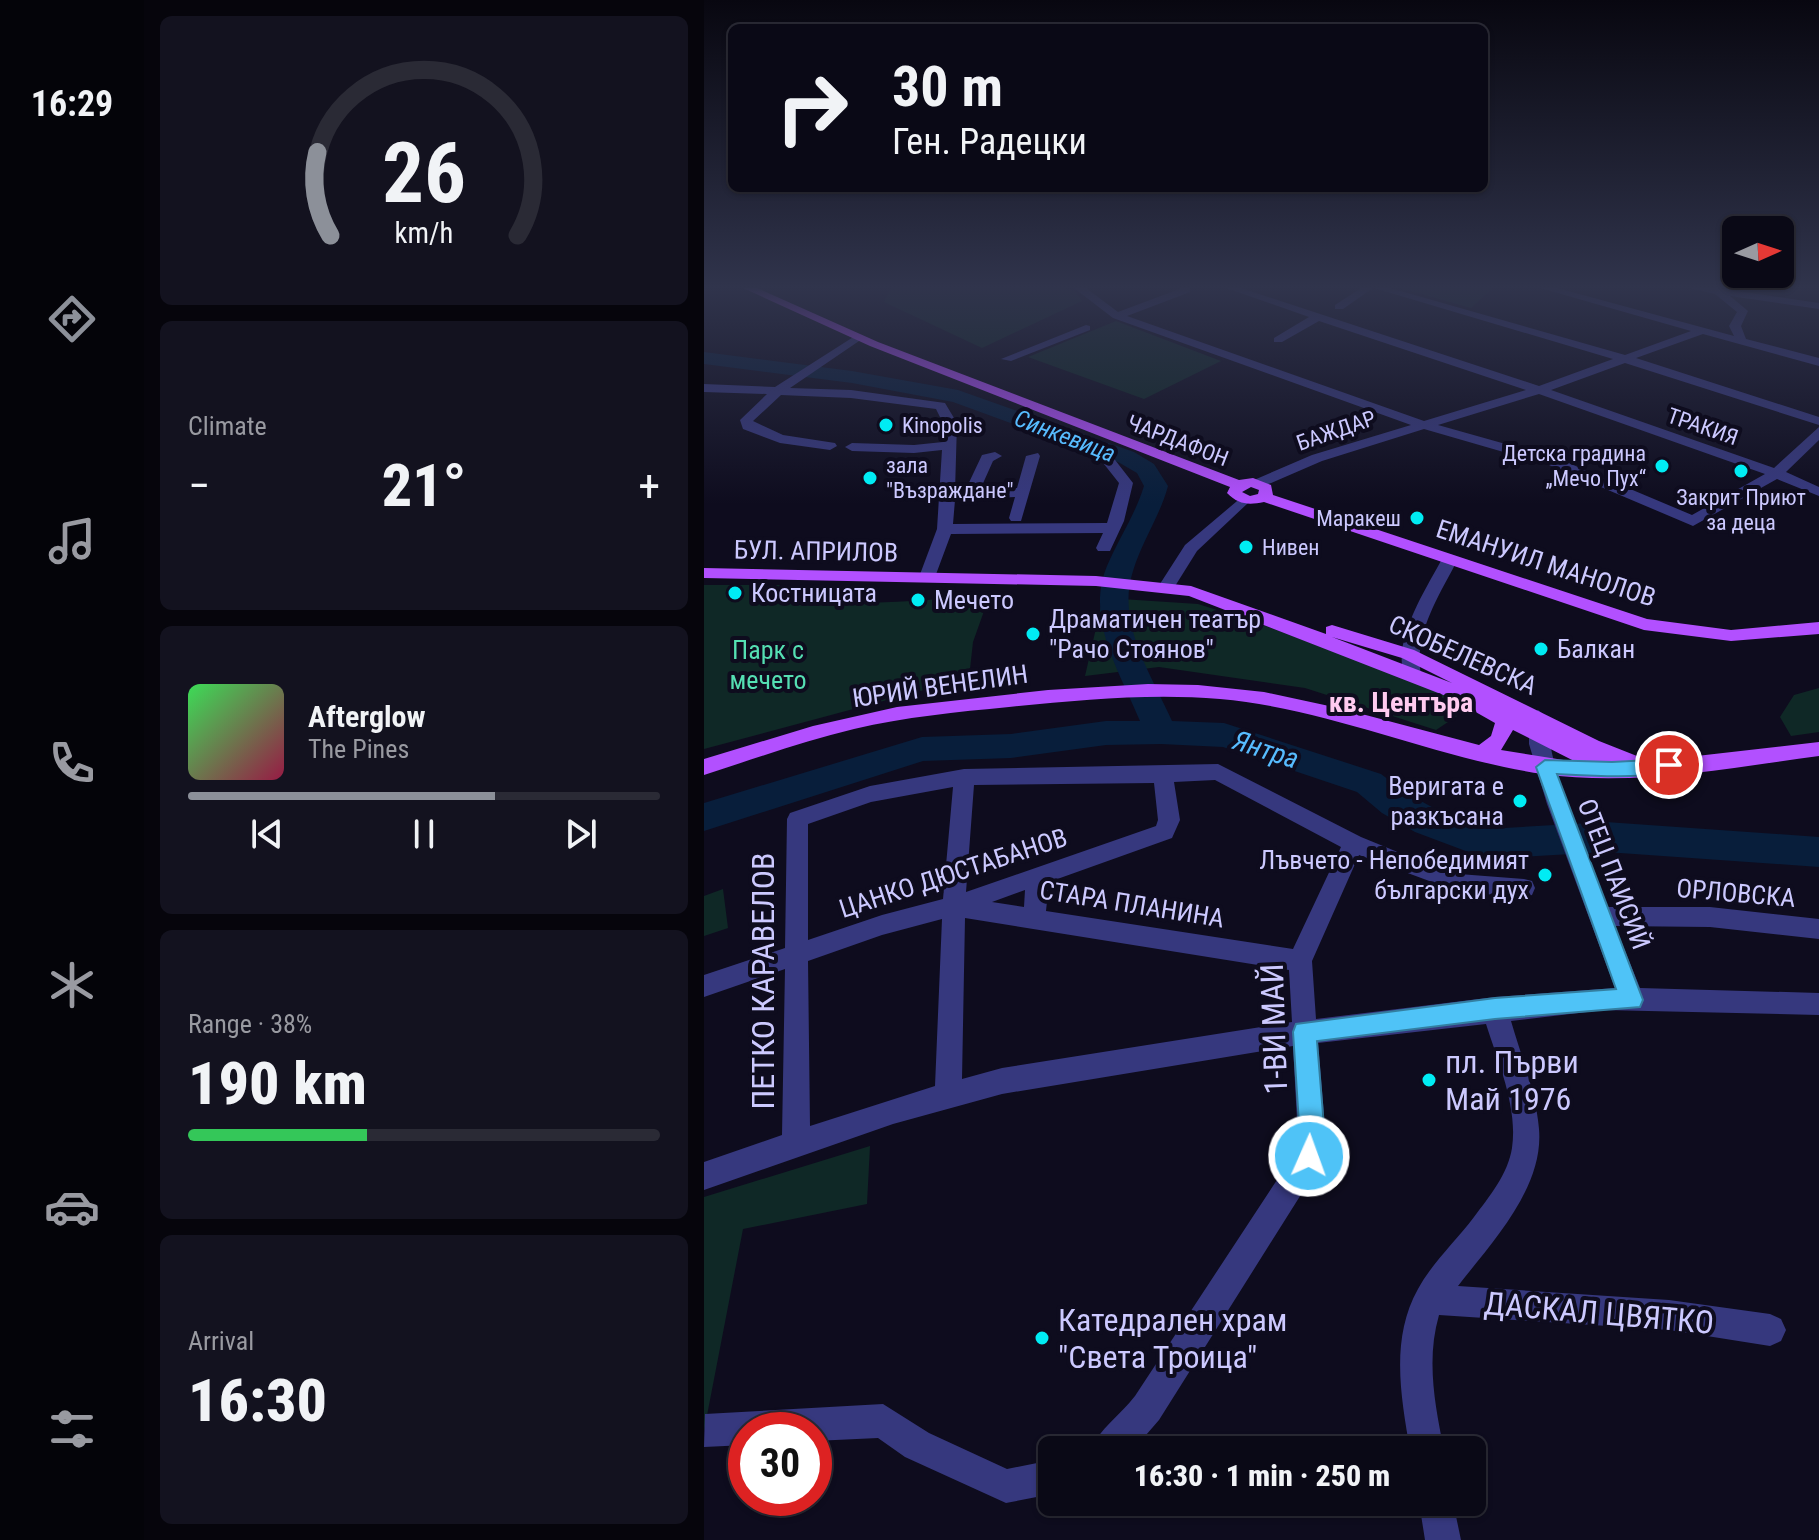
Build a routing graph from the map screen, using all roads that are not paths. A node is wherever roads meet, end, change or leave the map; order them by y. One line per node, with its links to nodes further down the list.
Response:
1 (825, 360): 7 (street)
2 (915, 360): 25 (main road, ЧАРДАФОН)
3 (1240, 360): 14 (street)
4 (1448, 360): 9 (street, ТРАКИЯ)
5 (1618, 360): 9 (street, БАЖДАР)
6 (1629, 360): 13 (street)
7 (784, 387): 8 (street); 11 (street); 16 (street)
8 (708, 388): 11 (street)
9 (1539, 390): 10 (street, ТРАКИЯ); 14 (street, БАЖДАР)
10 (1571, 401): 12 (street); 22 (street, ТРАКИЯ)
11 (756, 408): 17 (street)
12 (1561, 414)
13 (1819, 421)
14 (1423, 425): 22 (street); 23 (street, БАЖДАР)
15 (1819, 431): 22 (street)
16 (949, 445): 18 (street); 28 (street)
17 (830, 446)
18 (852, 447)
19 (995, 456): 27 (street)
20 (1033, 456): 24 (street)
21 (1107, 459): 30 (street)
22 (1776, 473): 26 (street, ТРАКИЯ)
23 (1262, 490): 25 (main road); 33 (main road, ЕМАНУИЛ МАНОЛОВ)
24 (1022, 492): 27 (street); 29 (street)
25 (1241, 492): 36 (street)
26 (1819, 492)
27 (971, 493): 28 (street)
28 (948, 496): 31 (street)
29 (1016, 518)
30 (1113, 528): 31 (street); 32 (street)
31 (945, 529): 35 (street)
32 (1104, 548)
33 (1450, 559): 38 (main road, ЕМАНУИЛ МАНОЛОВ); 39 (street)
34 (704, 573): 35 (main road, БУЛ. АПРИЛОВ)
35 (927, 577): 36 (main road, СКОБЕЛЕВСКА)
36 (1159, 586): 37 (main road, СКОБЕЛЕВСКА)
37 (1250, 611): 39 (main road, СКОБЕЛЕВСКА); 40 (main road, СКОБЕЛЕВСКА)
38 (1819, 628)
39 (1408, 654): 40 (street); 41 (main road, СКОБЕЛЕВСКА)
40 (1412, 675): 41 (main road, СКОБЕЛЕВСКА)
41 (1503, 707): 42 (main road, СКОБЕЛЕВСКА); 44 (main road)
42 (1538, 725): 46 (street, ОТЕЦ ПАИСИЙ); 47 (main road, СКОБЕЛЕВСКА); 48 (main road, СКОБЕЛЕВСКА)
43 (1819, 749): 47 (main road, ЮРИЙ ВЕНЕЛИН)
44 (1474, 752): 45 (main road, ЮРИЙ ВЕНЕЛИН); 46 (main road, ЮРИЙ ВЕНЕЛИН)
45 (704, 767)
46 (1545, 767): 48 (main road, ЮРИЙ ВЕНЕЛИН); 55 (street, ОТЕЦ ПАИСИЙ)
47 (1647, 768): 48 (main road, ЮРИЙ ВЕНЕЛИН)
48 (1612, 769)
49 (1163, 775): 50 (street); 51 (street); 52 (street, ЦАНКО ДЮСТАБАНОВ)
50 (964, 777): 54 (street); 58 (street, ПЕТКО КАРАВЕЛОВ)
51 (1353, 843): 53 (street); 59 (street, 1-ВИ МАЙ)
52 (1038, 876): 54 (street, ЦАНКО ДЮСТАБАНОВ); 56 (street)
53 (1524, 888)
54 (954, 906): 56 (street, СТАРА ПЛАНИНА); 58 (street, ЦАНКО ДЮСТАБАНОВ); 65 (street)
55 (1600, 917): 57 (street, ОРЛОВСКА); 61 (street, ОТЕЦ ПАИСИЙ)
56 (1034, 918): 59 (street, СТАРА ПЛАНИНА)
57 (1819, 929)
58 (797, 955): 60 (street, ЦАНКО ДЮСТАБАНОВ); 66 (street, ПЕТКО КАРАВЕЛОВ)
59 (1300, 961): 64 (street, 1-ВИ МАЙ)
60 (704, 986)
61 (1632, 1000): 62 (street); 63 (street)
62 (1819, 1004)
63 (1495, 1009): 64 (street); 68 (street)
64 (1305, 1032): 65 (street); 71 (street, 1-ВИ МАЙ)
65 (948, 1096): 66 (street)
66 (796, 1143): 67 (street)
67 (704, 1176)
68 (1429, 1299): 69 (street, ДАСКАЛ ЦВЯТКО); 72 (street)
69 (1770, 1330)
70 (705, 1431): 73 (street)
71 (1123, 1436)
72 (1425, 1436)
73 (1038, 1480)
74 (1439, 1516): 75 (street)
75 (1443, 1540)

